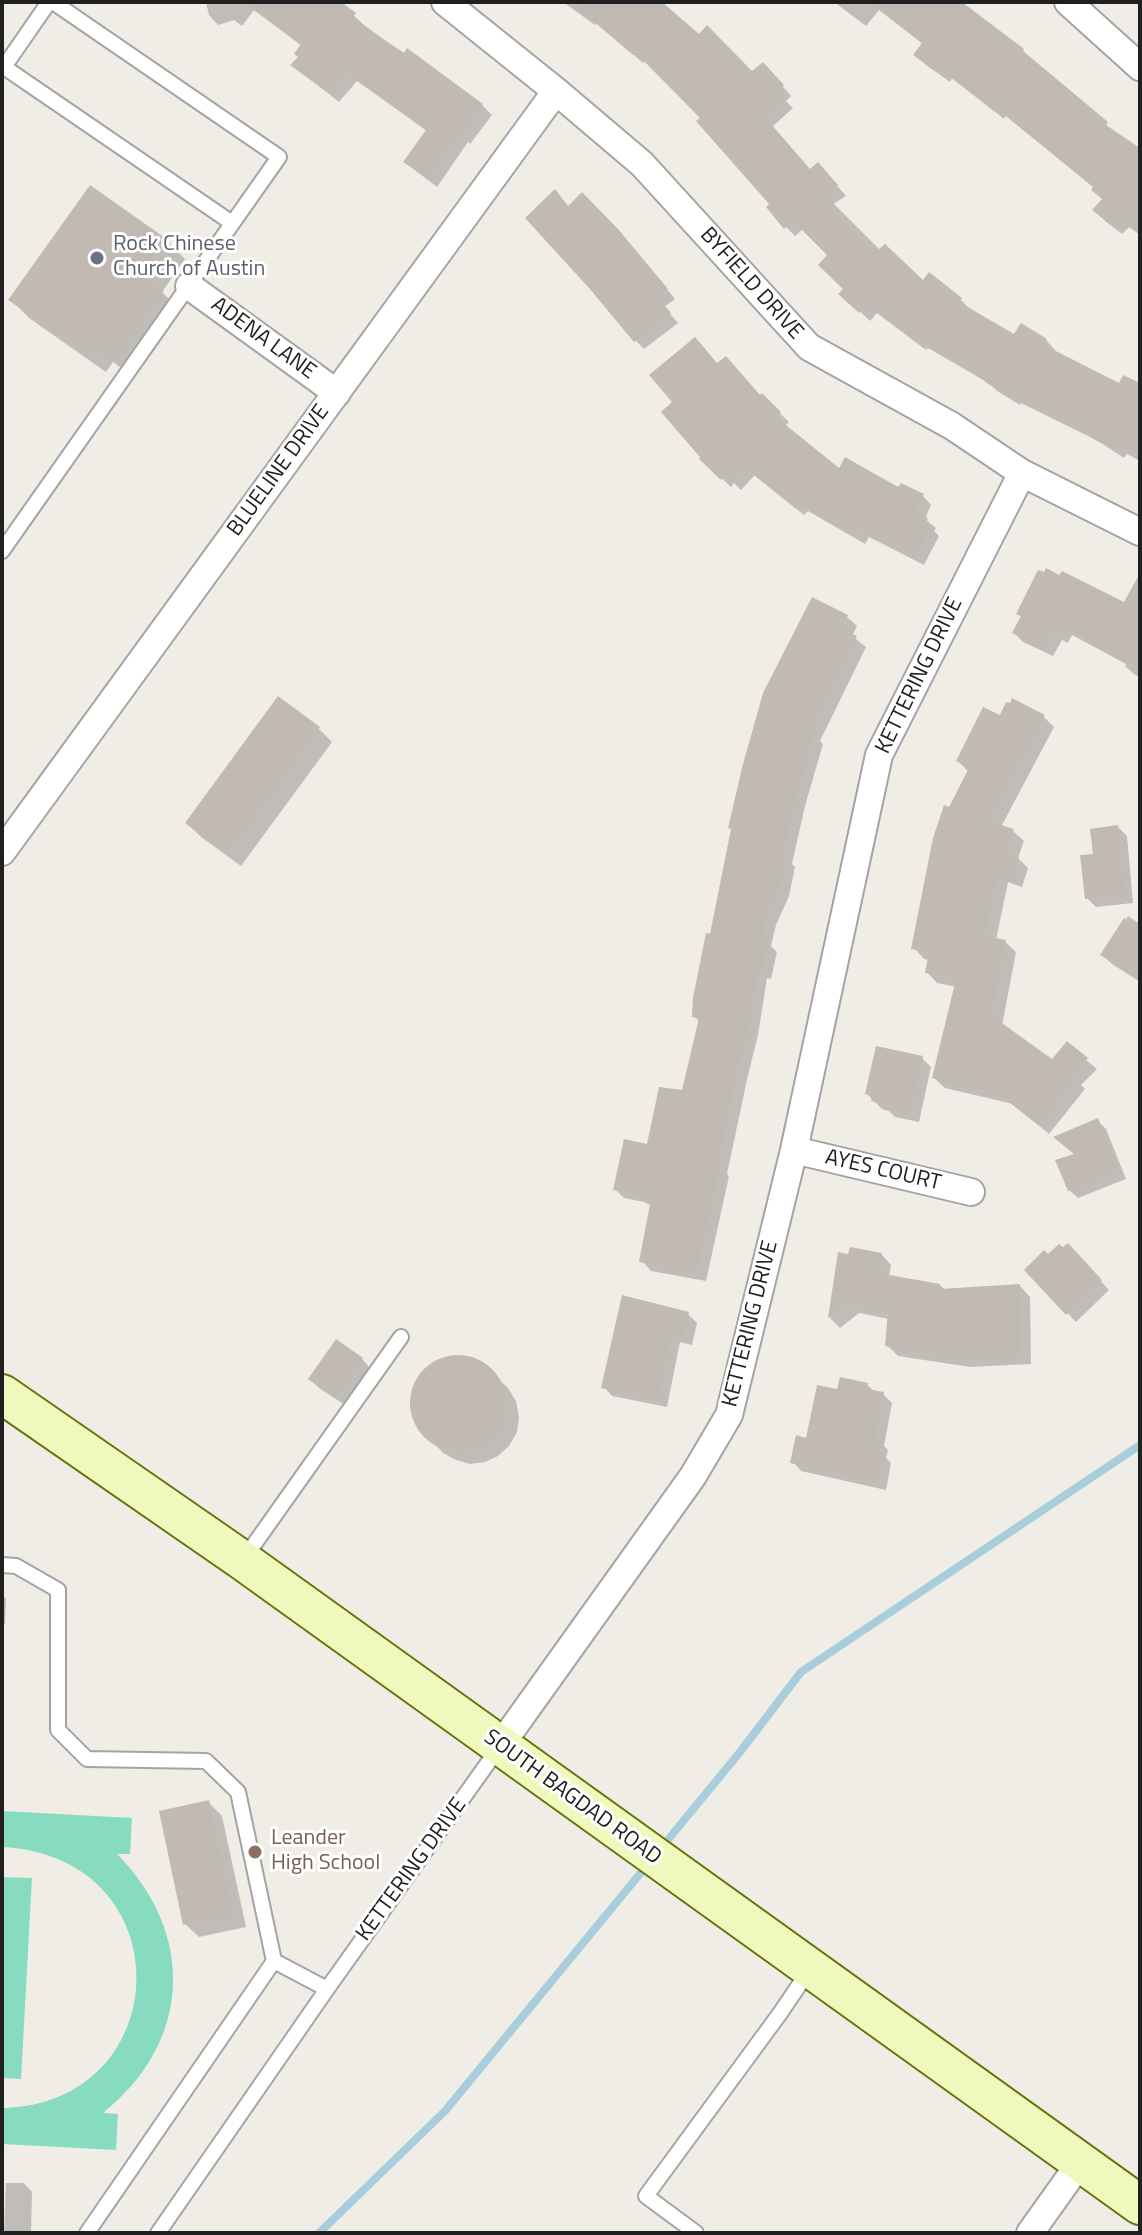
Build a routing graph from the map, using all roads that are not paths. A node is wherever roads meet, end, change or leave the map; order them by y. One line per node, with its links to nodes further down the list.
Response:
1 (51, 2): 6 (lane); 6 (lane)
2 (445, 2): 5 (street, BYFIELD DRIVE)
3 (1068, 2): 4 (street)
4 (1140, 67)
5 (556, 91): 8 (street, BLUELINE DRIVE); 9 (street, BYFIELD DRIVE)
6 (232, 223): 7 (lane)
7 (189, 286): 8 (street, ADENA LANE); 11 (lane)
8 (337, 393): 12 (street, BLUELINE DRIVE)
9 (1022, 473): 10 (street, BYFIELD DRIVE); 13 (street, KETTERING DRIVE)
10 (1140, 532)
11 (2, 551)
12 (2, 852)
13 (794, 1150): 14 (street, AYES COURT); 20 (street, KETTERING DRIVE)
14 (971, 1192)
15 (401, 1337): 18 (lane)
16 (2, 1394): 18 (main road, SOUTH BAGDAD ROAD)
17 (2, 1557): 19 (lane)
18 (242, 1560): 20 (main road, SOUTH BAGDAD ROAD)
19 (9, 1565): 21 (lane)
20 (500, 1746): 22 (main road, SOUTH BAGDAD ROAD); 23 (lane, KETTERING DRIVE)
21 (274, 1961): 23 (lane); 26 (lane)
22 (811, 1969): 24 (main road, SOUTH BAGDAD ROAD); 28 (lane)
23 (327, 1989): 27 (lane, KETTERING DRIVE)
24 (1080, 2163): 25 (main road, SOUTH BAGDAD ROAD); 29 (street)
25 (1140, 2205)
26 (87, 2233)
27 (158, 2233)
28 (696, 2233)
29 (1030, 2233)

